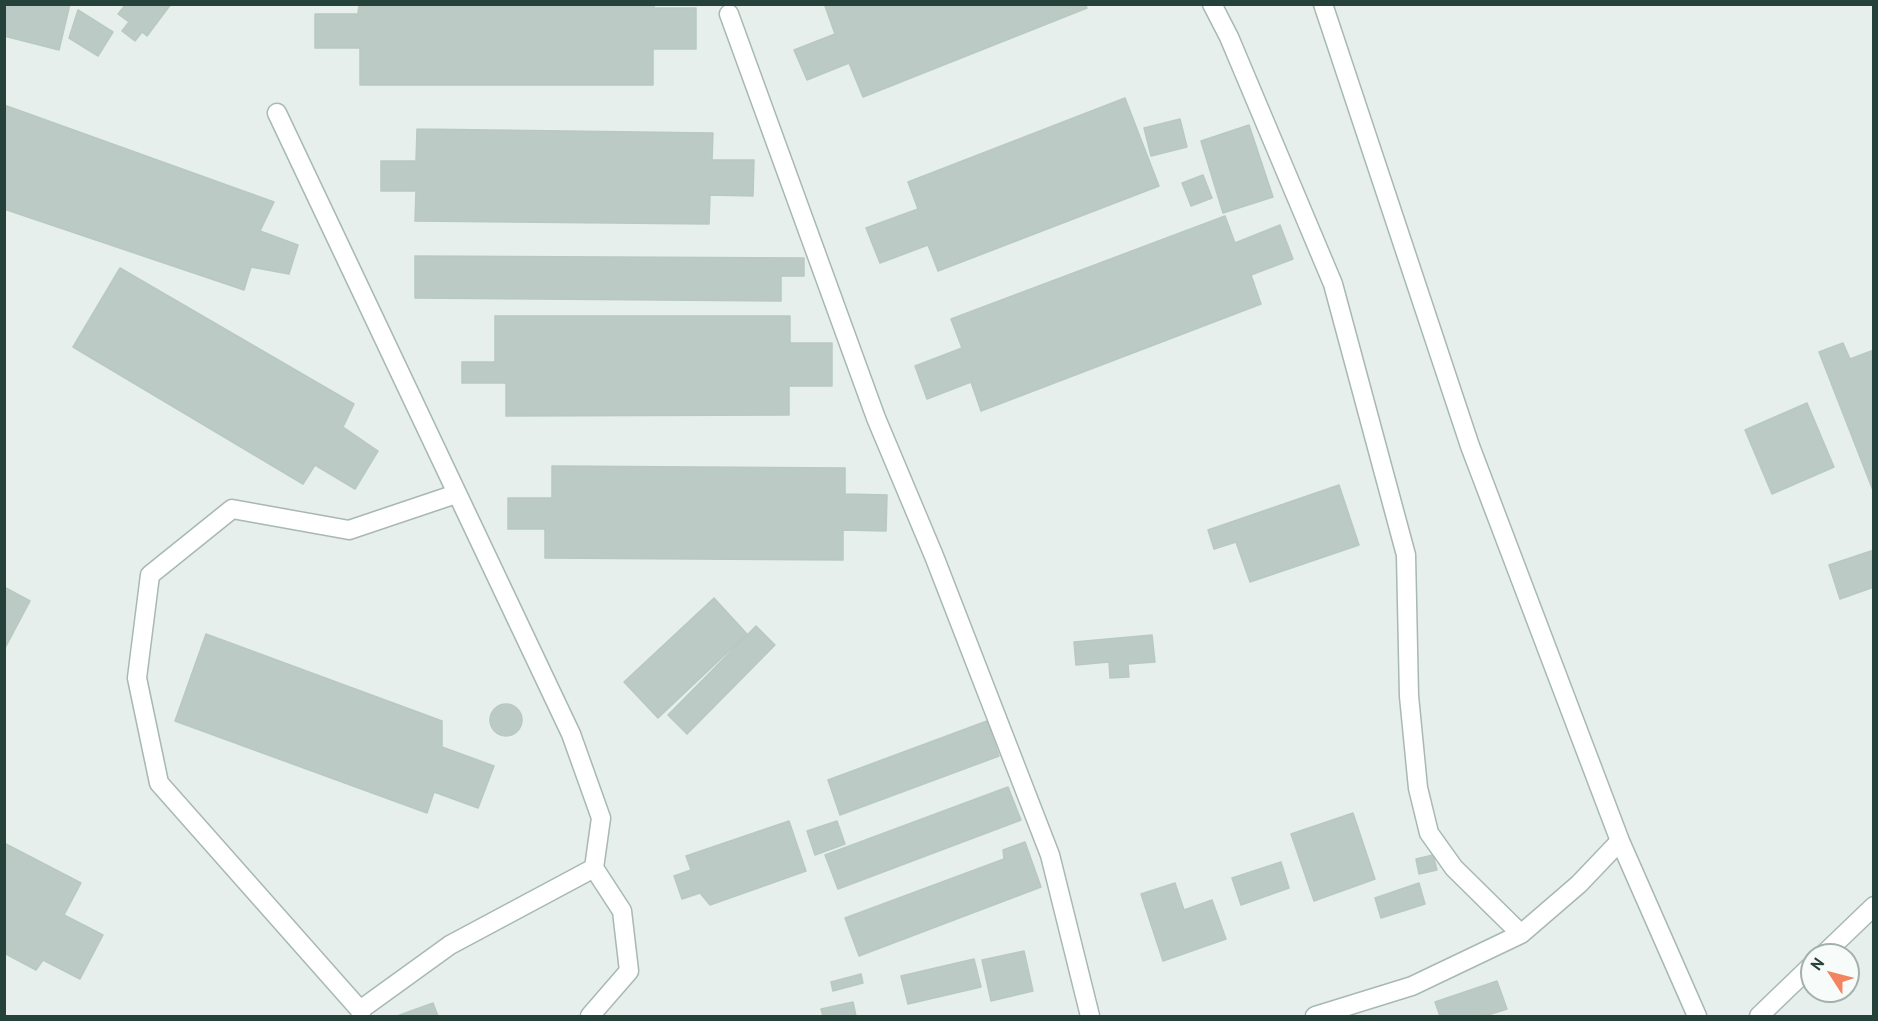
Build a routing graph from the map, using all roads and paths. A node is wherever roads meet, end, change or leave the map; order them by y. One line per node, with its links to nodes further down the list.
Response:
1 (1212, 4): 9 (street)
2 (1323, 4): 6 (street)
3 (729, 14): 14 (street)
4 (277, 113): 5 (street)
5 (456, 494): 7 (street); 12 (street)
6 (1620, 841): 9 (street); 16 (street)
7 (594, 868): 12 (street); 13 (street)
8 (1874, 906): 10 (street)
9 (1521, 934): 15 (street)
10 (1835, 943)
11 (1800, 977): 17 (street)
12 (361, 1013)
13 (590, 1017)
14 (1090, 1017)
15 (1315, 1017)
16 (1697, 1017)
17 (1759, 1017)

